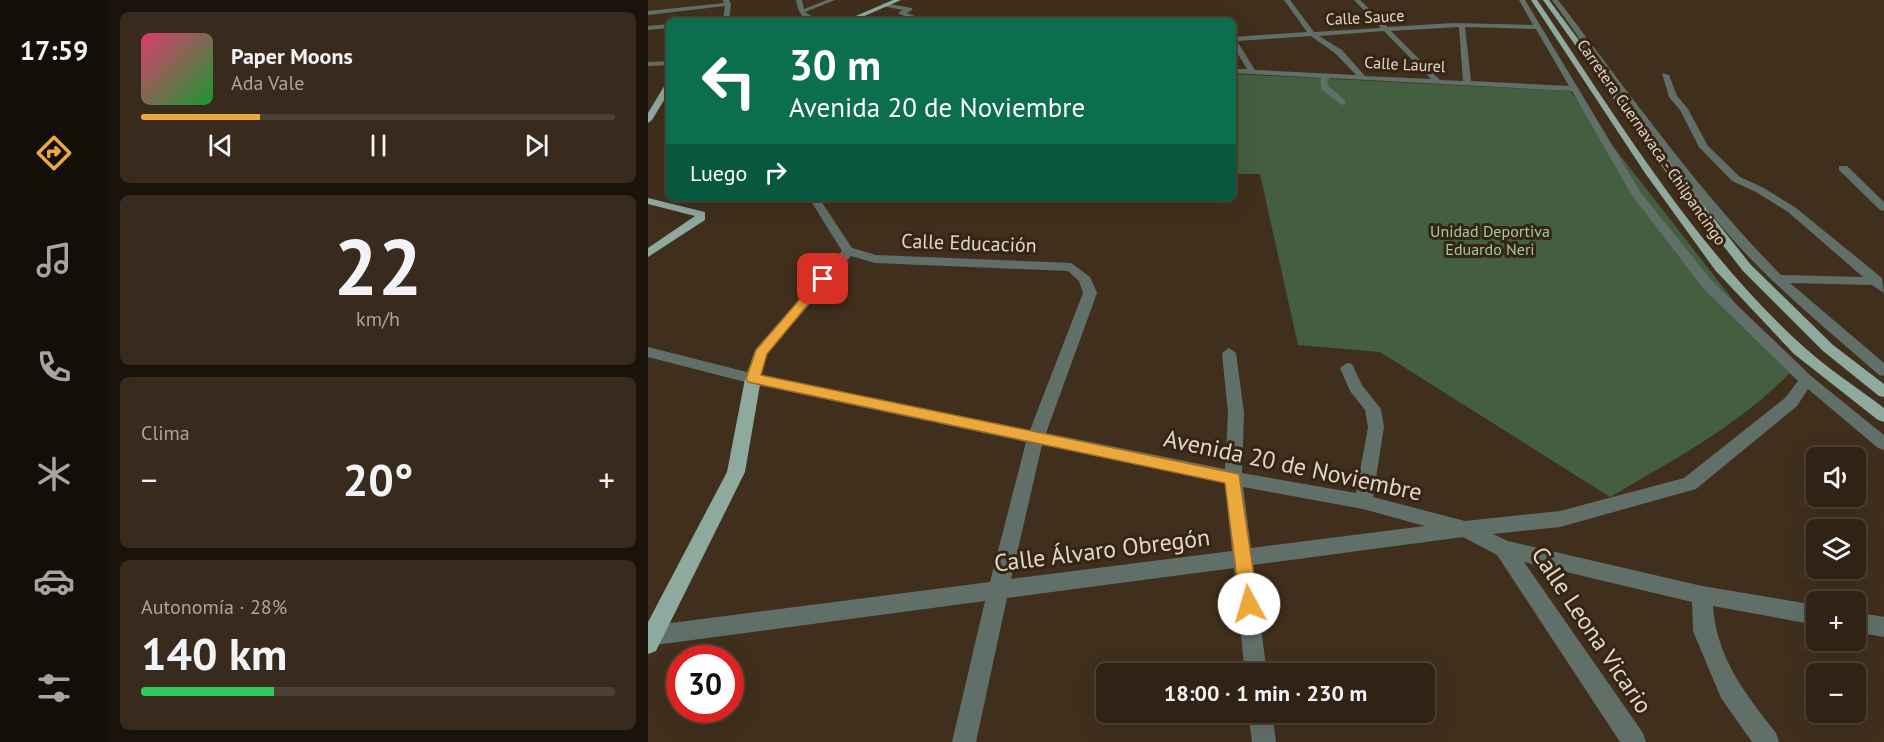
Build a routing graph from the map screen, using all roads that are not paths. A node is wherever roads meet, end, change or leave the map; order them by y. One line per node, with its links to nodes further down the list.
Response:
1 (799, 0): 12 (street)
2 (832, 0): 12 (street)
3 (898, 0): 11 (main road)
4 (1287, 0): 23 (street)
5 (1357, 0): 22 (street)
6 (1522, 0): 21 (street)
7 (1534, 0): 55 (main road, Carretera Cuernavaca - Chilpancingo)
8 (1546, 0): 54 (main road, Carretera Cuernavaca - Chilpancingo)
9 (1556, 0): 45 (street)
10 (727, 2): 13 (street); 14 (street)
11 (884, 5): 16 (main road); 17 (street)
12 (801, 12): 15 (street)
13 (648, 13)
14 (726, 18)
15 (805, 18)
16 (854, 18)
17 (912, 18)
18 (1462, 25): 21 (street, Calle Sauce); 22 (street, Calle Sauce); 34 (street)
19 (666, 26): 20 (street)
20 (648, 27)
21 (1535, 27): 35 (street)
22 (1388, 30): 23 (street, Calle Sauce); 33 (street)
23 (1312, 34): 24 (street, Calle Sauce); 32 (street)
24 (1236, 39)
25 (1236, 44): 29 (street)
26 (666, 63): 27 (street)
27 (648, 64)
28 (1236, 71): 29 (street, Calle Laurel)
29 (1252, 72): 31 (street, Calle Laurel)
30 (1665, 75): 46 (street)
31 (1328, 76): 32 (street, Calle Laurel); 37 (street)
32 (1362, 76): 33 (street, Calle Laurel)
33 (1437, 81): 34 (street, Calle Laurel)
34 (1467, 83): 35 (street, Calle Laurel)
35 (1574, 89): 53 (street)
36 (666, 90): 38 (main road)
37 (1342, 102)
38 (648, 120)
39 (1843, 168): 42 (street)
40 (648, 201): 44 (main road)
41 (816, 201): 43 (street)
42 (1884, 208)
43 (848, 251): 52 (street); 56 (street, Calle Educación)
44 (648, 253)
45 (1778, 279): 46 (street); 51 (street)
46 (1878, 281): 47 (street)
47 (1884, 289)
48 (648, 351): 52 (street, Avenida 20 de Noviembre)
49 (1229, 353): 58 (street)
50 (1347, 368): 59 (street)
51 (1884, 371)
52 (753, 379): 56 (street, Avenida 20 de Noviembre); 68 (main road)
53 (1806, 380): 57 (street); 60 (street, Calle Álvaro Obregón)
54 (1884, 392)
55 (1884, 416)
56 (1036, 436): 58 (street, Avenida 20 de Noviembre); 63 (street)
57 (1884, 444)
58 (1233, 478): 59 (street, Avenida 20 de Noviembre); 62 (street)
59 (1363, 502): 60 (street, Avenida 20 de Noviembre)
60 (1465, 529): 61 (street, Avenida 20 de Noviembre); 62 (street, Calle Álvaro Obregón)
61 (1504, 549): 64 (street, Avenida 20 de Noviembre); 73 (street, Calle Leona Vicario)
62 (1244, 558): 63 (street, Calle Álvaro Obregón); 69 (street)
63 (1000, 588): 68 (street, Calle Álvaro Obregón); 71 (street)
64 (1702, 595): 65 (street, Avenida 20 de Noviembre); 74 (street)
65 (1806, 613)
66 (1866, 624): 67 (street)
67 (1884, 627)
68 (650, 639)
69 (1255, 663)
70 (1261, 723): 72 (street)
71 (964, 742)
72 (1264, 742)
73 (1634, 742)
74 (1767, 742)

